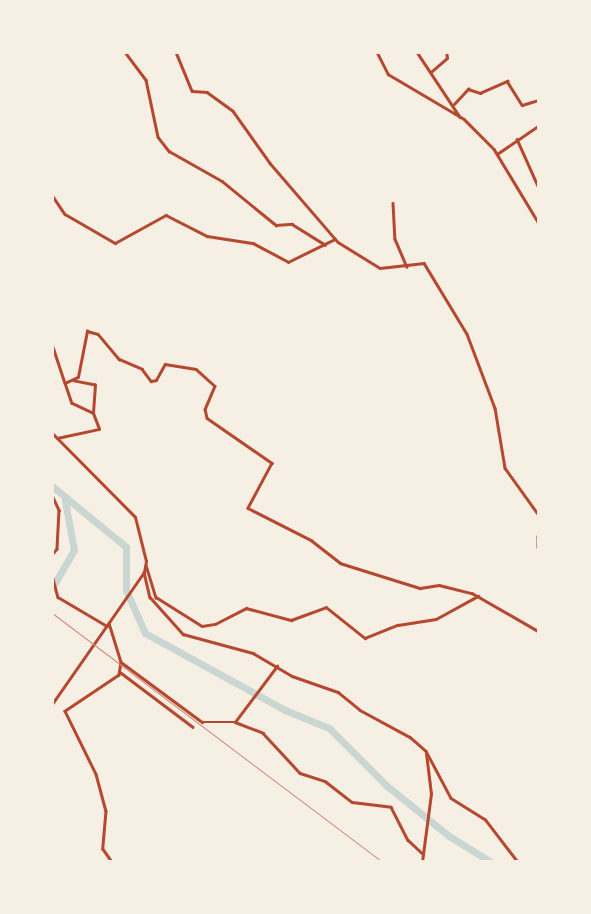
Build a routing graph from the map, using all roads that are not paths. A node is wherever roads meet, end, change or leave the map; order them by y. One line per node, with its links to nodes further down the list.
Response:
1 (125, 52): 18 (street)
2 (176, 52): 17 (street)
3 (377, 52): 9 (street)
4 (416, 52): 6 (street)
5 (446, 52): 6 (street)
6 (431, 72): 8 (street)
7 (538, 100): 8 (street)
8 (454, 104): 9 (street)
9 (460, 117): 12 (street)
10 (538, 126): 11 (street)
11 (517, 138): 12 (street); 13 (street)
12 (498, 154): 16 (street)
13 (538, 186)
14 (52, 195): 18 (street)
15 (393, 203): 19 (street)
16 (538, 222)
17 (335, 239): 18 (street); 19 (street)
18 (325, 245)
19 (407, 267): 29 (street)
20 (52, 310): 21 (main road)
21 (52, 332)
22 (52, 344): 24 (street)
23 (74, 381): 24 (street); 25 (street); 36 (street)
24 (65, 383): 25 (street)
25 (93, 413): 27 (street)
26 (52, 433): 27 (main road)
27 (57, 438): 33 (main road)
28 (52, 495): 32 (street)
29 (538, 514)
30 (538, 536): 31 (street)
31 (538, 547)
32 (52, 555)
33 (145, 564): 34 (main road); 36 (street)
34 (144, 572): 37 (main road); 40 (street)
35 (52, 575): 37 (street)
36 (478, 596): 38 (street)
37 (108, 625): 39 (street); 42 (main road)
38 (538, 631)
39 (121, 662): 41 (street); 43 (street)
40 (277, 666): 43 (street); 45 (street)
41 (120, 672): 44 (street); 47 (street)
42 (52, 704)
43 (236, 722): 46 (street)
44 (193, 727)
45 (426, 751): 46 (street); 49 (street)
46 (422, 853): 48 (street)
47 (112, 862)
48 (422, 862)
49 (518, 862)

